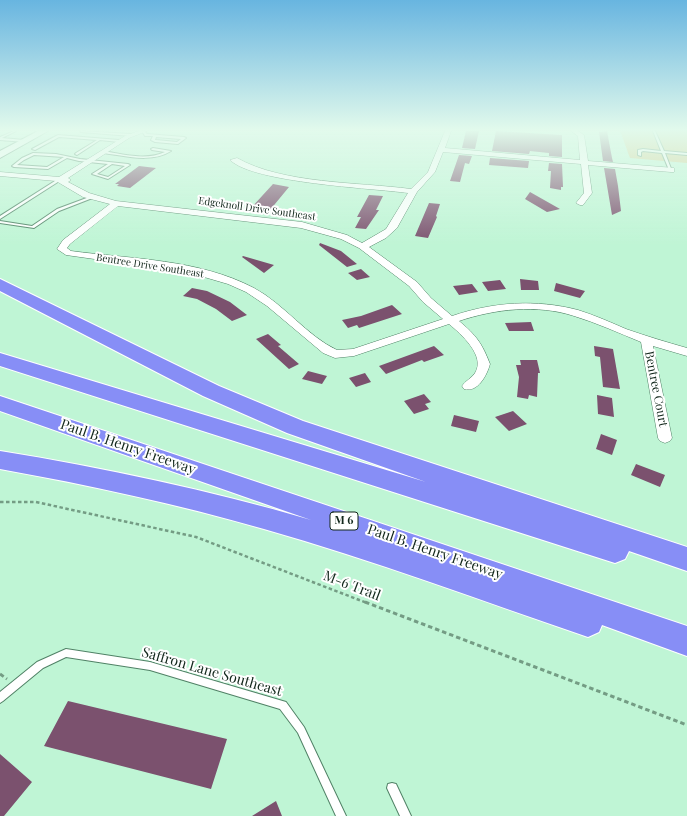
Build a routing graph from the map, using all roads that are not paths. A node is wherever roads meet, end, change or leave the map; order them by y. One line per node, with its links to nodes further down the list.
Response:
1 (76, 169): 10 (street)
2 (102, 169): 3 (lane)
3 (122, 169)
4 (256, 169): 12 (street)
5 (432, 169): 12 (street)
6 (586, 169): 15 (street)
7 (661, 169): 8 (street)
8 (671, 170)
9 (0, 174): 10 (street, Edgeknoll Drive Southeast)
10 (59, 180): 11 (street, Edgeknoll Drive Southeast); 13 (street, Edgeknoll Drive Southeast); 17 (lane)
11 (80, 182)
12 (412, 191): 20 (street)
13 (96, 195): 14 (street, Edgeknoll Drive Southeast); 19 (lane)
14 (116, 203): 20 (street, Edgeknoll Drive Southeast); 24 (street, Bentree Drive Southeast)
15 (580, 203)
16 (0, 213): 17 (lane)
17 (7, 214): 18 (lane)
18 (0, 218)
19 (0, 222)
20 (362, 246): 24 (street, Edgeknoll Drive Southeast)
21 (0, 284): 23 (highway)
22 (0, 290): 23 (highway)
23 (46, 308): 32 (highway)
24 (452, 319): 25 (street); 28 (street, Edgeknoll Drive Southeast)
25 (646, 340): 26 (street); 30 (street, Bentree Court)
26 (687, 352)
27 (0, 359): 33 (highway)
28 (468, 386)
29 (0, 403): 34 (highway, Paul B. Henry Freeway / M 6)
30 (665, 438)
31 (0, 460): 35 (highway)
32 (687, 559)
33 (687, 574)
34 (687, 641)
35 (687, 655)
36 (0, 698): 38 (lane, Saffron Lane Southeast)
37 (392, 788): 39 (lane)
38 (341, 816)
39 (406, 816)

